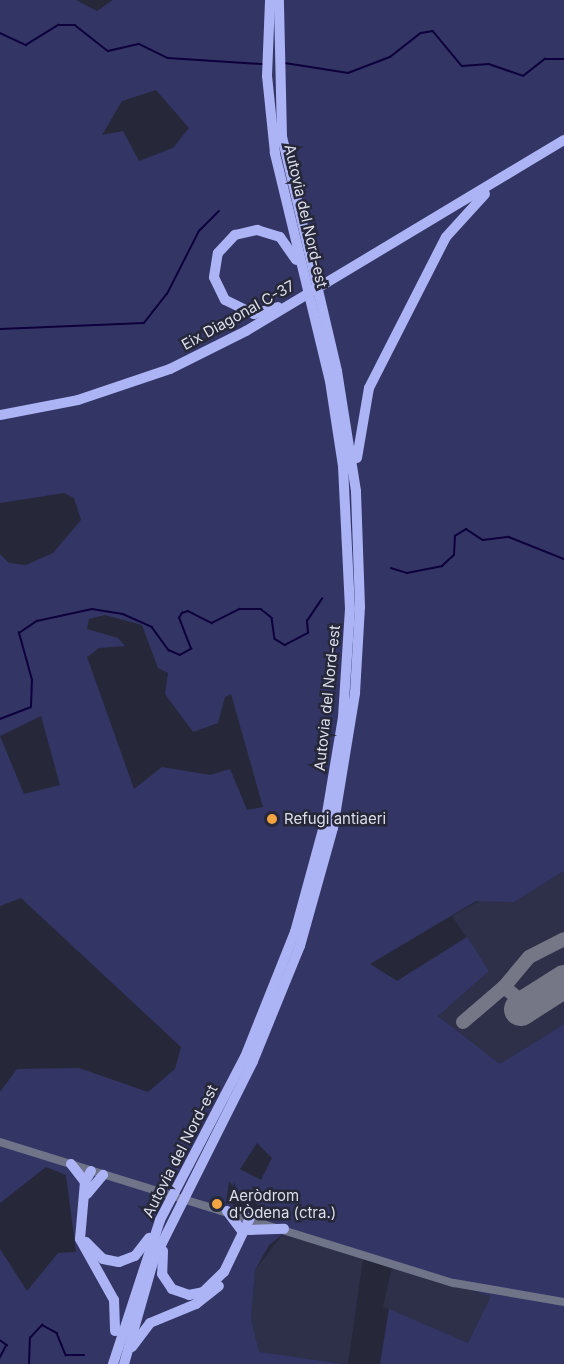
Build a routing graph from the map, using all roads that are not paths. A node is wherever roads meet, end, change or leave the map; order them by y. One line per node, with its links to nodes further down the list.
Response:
1 (270, 0): 6 (highway, Autovia del Nord-est)
2 (279, 0): 8 (highway, Autovia del Nord-est)
3 (564, 140): 4 (highway, Eix Diagonal C-37)
4 (514, 173): 5 (highway, Eix Diagonal C-37); 8 (highway)
5 (298, 301): 6 (highway); 7 (highway, Eix Diagonal C-37)
6 (321, 338): 17 (highway, Autovia del Nord-est)
7 (0, 415)
8 (356, 491): 14 (highway, Autovia del Nord-est)
9 (0, 1142): 10 (street)
10 (71, 1164): 11 (street); 13 (highway)
11 (92, 1171): 12 (street); 13 (highway)
12 (103, 1175): 13 (highway); 15 (street)
13 (87, 1183): 18 (highway)
14 (187, 1196): 20 (highway); 23 (highway, Autovia del Nord-est)
15 (227, 1211): 16 (street); 20 (highway)
16 (250, 1218): 19 (street); 20 (highway)
17 (160, 1220): 18 (highway); 22 (highway, Autovia del Nord-est)
18 (82, 1222): 22 (highway)
19 (284, 1229): 20 (highway); 21 (street)
20 (245, 1230): 23 (highway)
21 (564, 1302)
22 (111, 1364)
23 (125, 1364)

